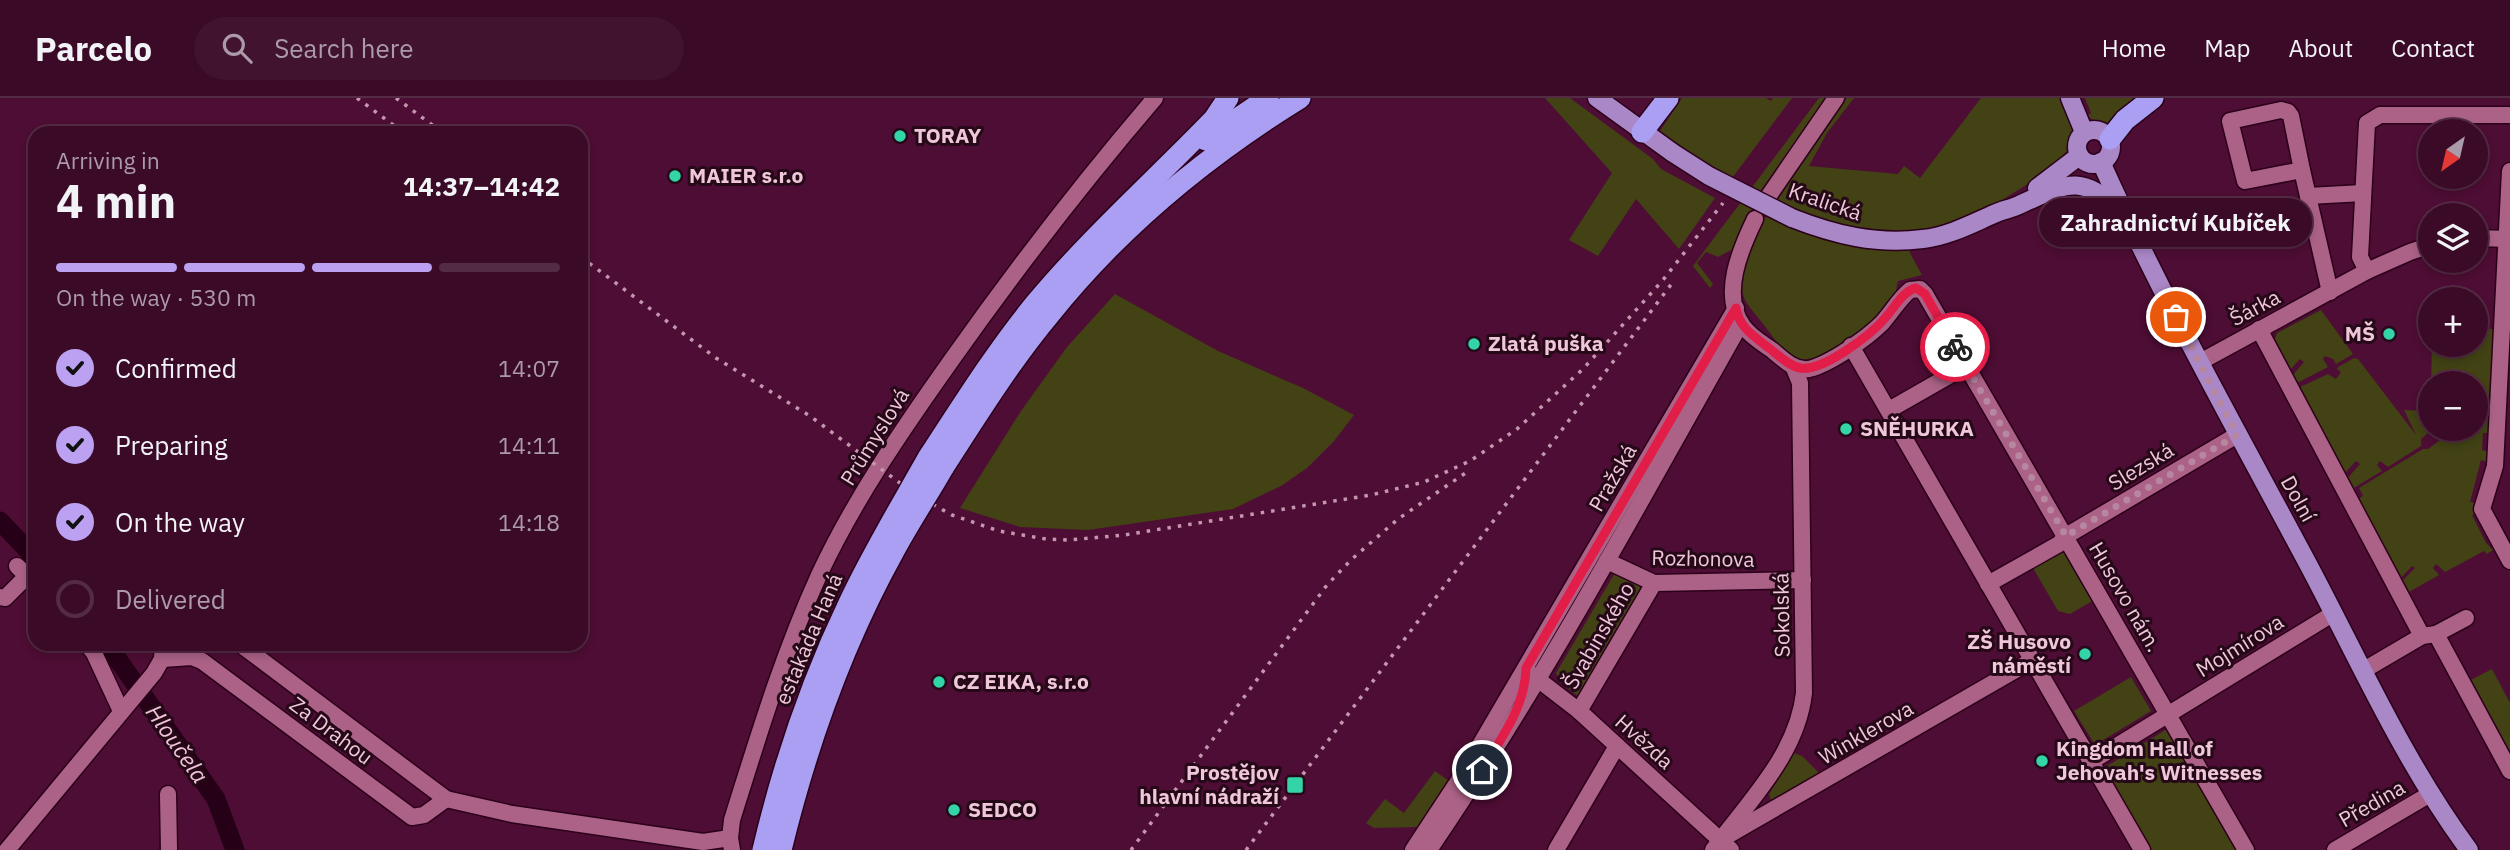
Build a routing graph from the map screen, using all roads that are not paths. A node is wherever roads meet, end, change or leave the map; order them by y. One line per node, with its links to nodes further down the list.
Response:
1 (1154, 98): 68 (street, Průmyslová)
2 (1228, 98): 18 (highway)
3 (1268, 98): 18 (highway)
4 (1300, 98): 39 (highway)
5 (1597, 98): 11 (main road, Kralická)
6 (1668, 98): 11 (highway)
7 (1836, 98): 21 (street)
8 (2070, 98): 12 (main road)
9 (2153, 98): 13 (highway)
10 (2510, 115): 19 (street)
11 (1642, 132): 22 (main road, Kralická, bridge)
12 (2084, 132): 13 (main road); 14 (main road)
13 (2110, 139): 15 (main road)
14 (2079, 156): 15 (main road); 22 (main road)
15 (2101, 163): 24 (main road, Dolní)
16 (2302, 170): 16 (street); 20 (street)
17 (2510, 171): 26 (street)
18 (1150, 185): 39 (highway)
19 (2363, 193): 20 (street); 28 (street)
20 (2308, 196): 29 (street)
21 (1768, 197)
22 (1995, 213): 24 (main road, Kralická)
23 (1755, 219): 30 (street)
24 (2129, 225): 33 (main road, Dolní)
25 (2488, 238): 26 (street)
26 (2508, 239): 40 (street)
27 (2418, 249): 28 (street, Šárka)
28 (2367, 271): 29 (street, Šárka)
29 (2330, 292): 31 (street, Šárka)
30 (1738, 316): 34 (street); 42 (street, Pražská); 57 (street, Pražská)
31 (2259, 329): 33 (street, Šárka); 51 (street)
32 (1851, 346): 34 (street); 35 (street, Husovo nám.); 36 (street)
33 (2200, 362): 37 (main road, Dolní)
34 (1793, 366): 45 (street, Sokolská)
35 (1966, 366): 36 (street); 41 (street, Husovo nám.)
36 (1889, 410): 47 (street)
37 (2237, 435): 41 (street, Slezská); 49 (main road, Dolní)
38 (2510, 456): 40 (street)
39 (936, 463): 72 (highway, estakáda Haná, bridge); 73 (highway, estakáda Haná, bridge)
40 (2495, 466): 43 (street)
41 (2066, 536): 47 (street, Slezská); 60 (street, Husovo nám.)
42 (1607, 561): 46 (street, Rozhonova); 57 (street, Pražská)
43 (2510, 561)
44 (26, 575): 48 (street)
45 (1803, 580): 46 (street, Rozhonova); 69 (street, Sokolská)
46 (1654, 583): 59 (street, Švabinského)
47 (1988, 584): 55 (street)
48 (2, 598)
49 (2334, 613): 56 (main road, Dolní); 60 (street, Mojmírova)
50 (2466, 618): 51 (street)
51 (2429, 635): 56 (street); 63 (street)
52 (92, 651): 58 (street)
53 (249, 651): 67 (street, Za Drahou)
54 (160, 659): 58 (street); 67 (street, Za Drahou)
55 (2031, 661): 62 (street); 69 (street, Winklerova)
56 (2364, 670): 66 (main road, Dolní)
57 (1531, 673): 59 (street, Hvězda); 64 (street); 64 (street)
58 (126, 705): 70 (street)
59 (1579, 711): 61 (street, Hvězda)
60 (2169, 715): 62 (street, Mojmírova); 78 (street, Husovo nám.)
61 (1617, 746): 69 (street, Hvězda); 76 (street)
62 (2092, 761): 77 (street)
63 (2510, 771)
64 (1464, 786): 74 (street); 75 (street)
65 (167, 794): 71 (street)
66 (2430, 794): 79 (street, Předina); 80 (main road, Dolní)
67 (446, 799): 68 (street, Za Drahou)
68 (731, 844)
69 (1721, 847)
70 (7, 850)
71 (169, 850)
72 (764, 850)
73 (781, 850)
74 (1413, 850)
75 (1429, 850)
76 (1556, 850)
77 (2142, 850)
78 (2246, 850)
79 (2335, 850)
80 (2469, 850)

